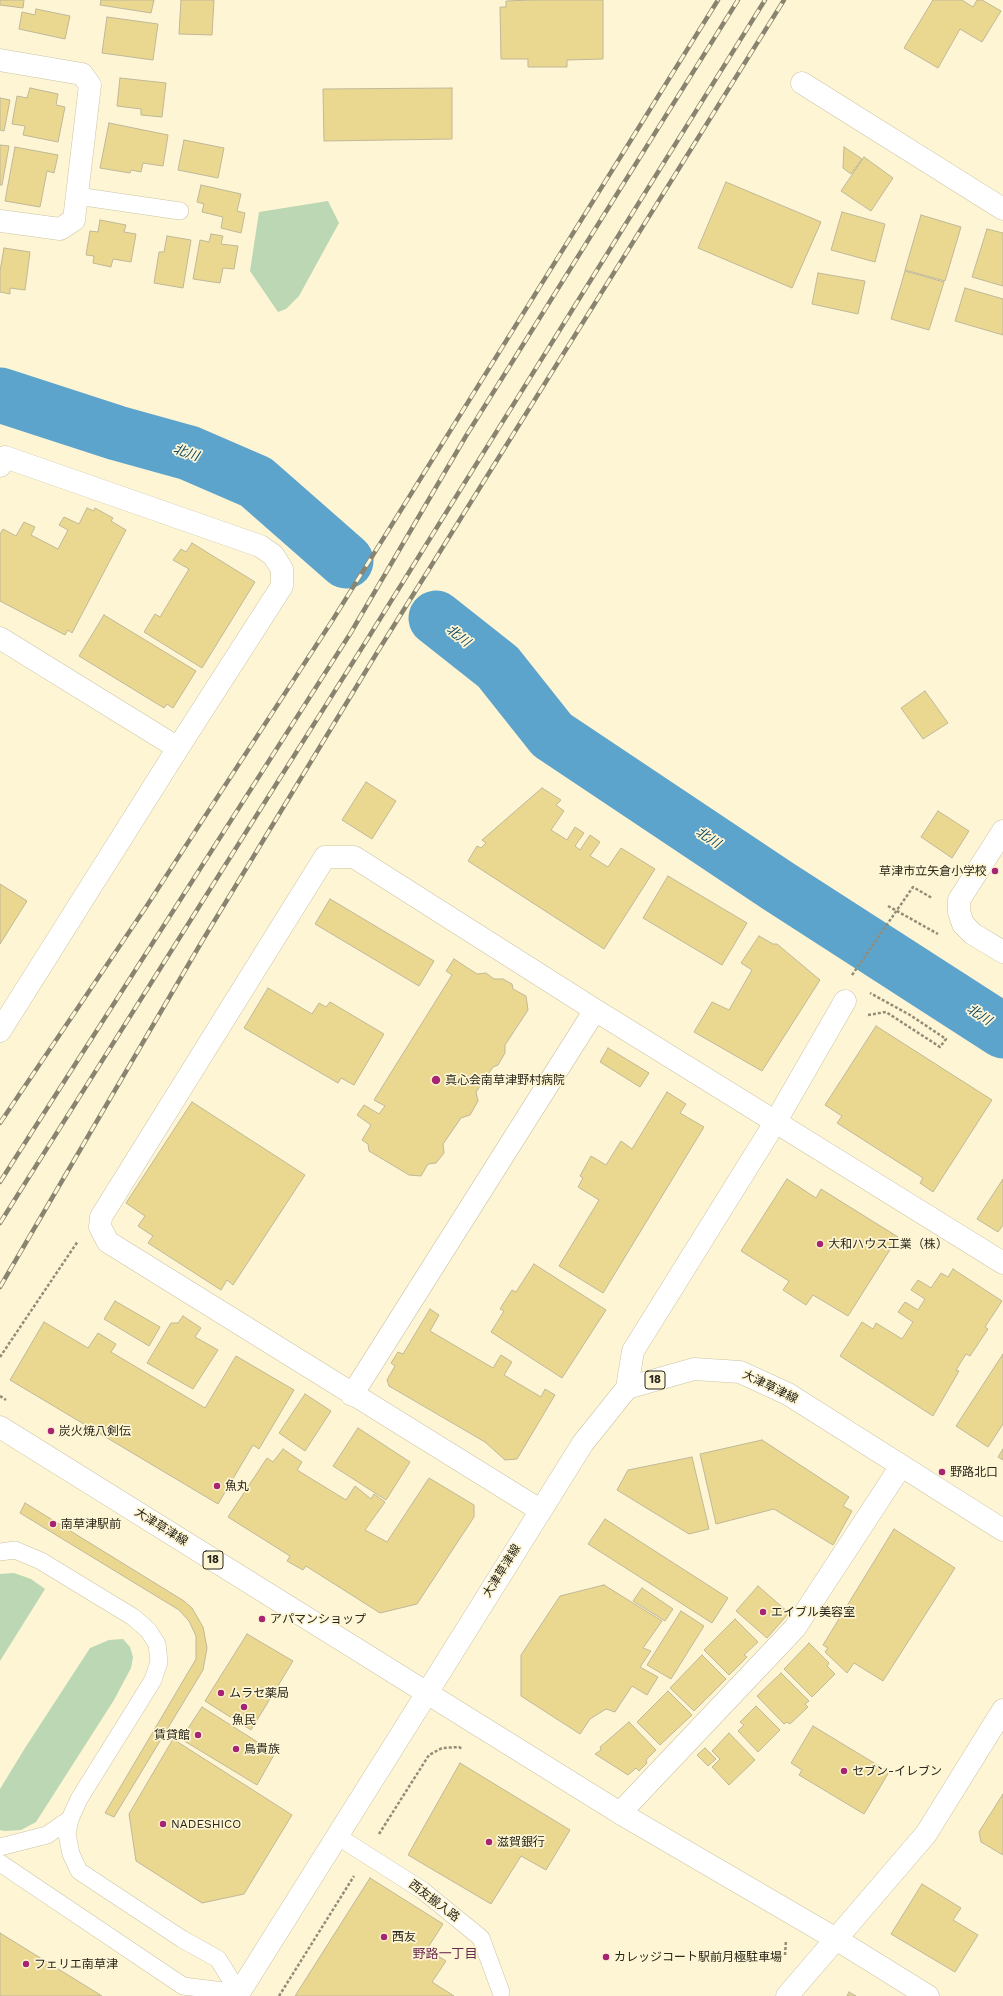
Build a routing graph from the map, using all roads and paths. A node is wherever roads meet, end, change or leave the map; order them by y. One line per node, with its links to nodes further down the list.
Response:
1 (0, 60): 3 (street)
2 (802, 83): 4 (street)
3 (76, 196): 5 (lane); 6 (street)
4 (1003, 209)
5 (180, 211)
6 (0, 221)
7 (2, 459): 9 (street)
8 (0, 638): 9 (street)
9 (178, 748): 20 (street)
10 (1003, 831): 13 (street)
11 (888, 906): 12 (path)
12 (896, 912): 13 (path); 14 (path); 16 (path)
13 (959, 912): 14 (street)
14 (973, 934): 15 (street)
15 (1003, 952)
16 (848, 980)
17 (864, 989): 18 (path)
18 (845, 1001): 21 (street)
19 (595, 1010): 21 (street); 22 (street); 26 (street)
20 (0, 1031)
21 (776, 1121): 23 (street); 25 (street)
22 (100, 1227): 24 (path); 26 (street)
23 (1003, 1263)
24 (0, 1357)
25 (627, 1388): 28 (street, 大津草津線 / 18); 29 (street, 大津草津線)
26 (352, 1395): 29 (street)
27 (0, 1427): 32 (street, 大津草津線 / 18)
28 (901, 1466): 30 (street, 大津草津線 / 18); 35 (street)
29 (540, 1510): 32 (street, 大津草津線)
30 (1003, 1530)
31 (0, 1552): 36 (lane)
32 (426, 1693): 35 (street); 37 (street)
33 (1003, 1710): 42 (street)
34 (464, 1750): 39 (path)
35 (620, 1813): 42 (street)
36 (70, 1819): 38 (lane); 45 (lane)
37 (337, 1836): 39 (lane, 西友搬入路); 45 (street)
38 (0, 1847)
39 (367, 1855): 44 (lane, 西友搬入路); 46 (path)
40 (0, 1863): 45 (lane)
41 (786, 1938): 43 (path)
42 (836, 1939): 47 (street); 48 (street)
43 (785, 1961)
44 (501, 1992)
45 (238, 1994)
46 (279, 1996)
47 (787, 1996)
48 (928, 1996)

